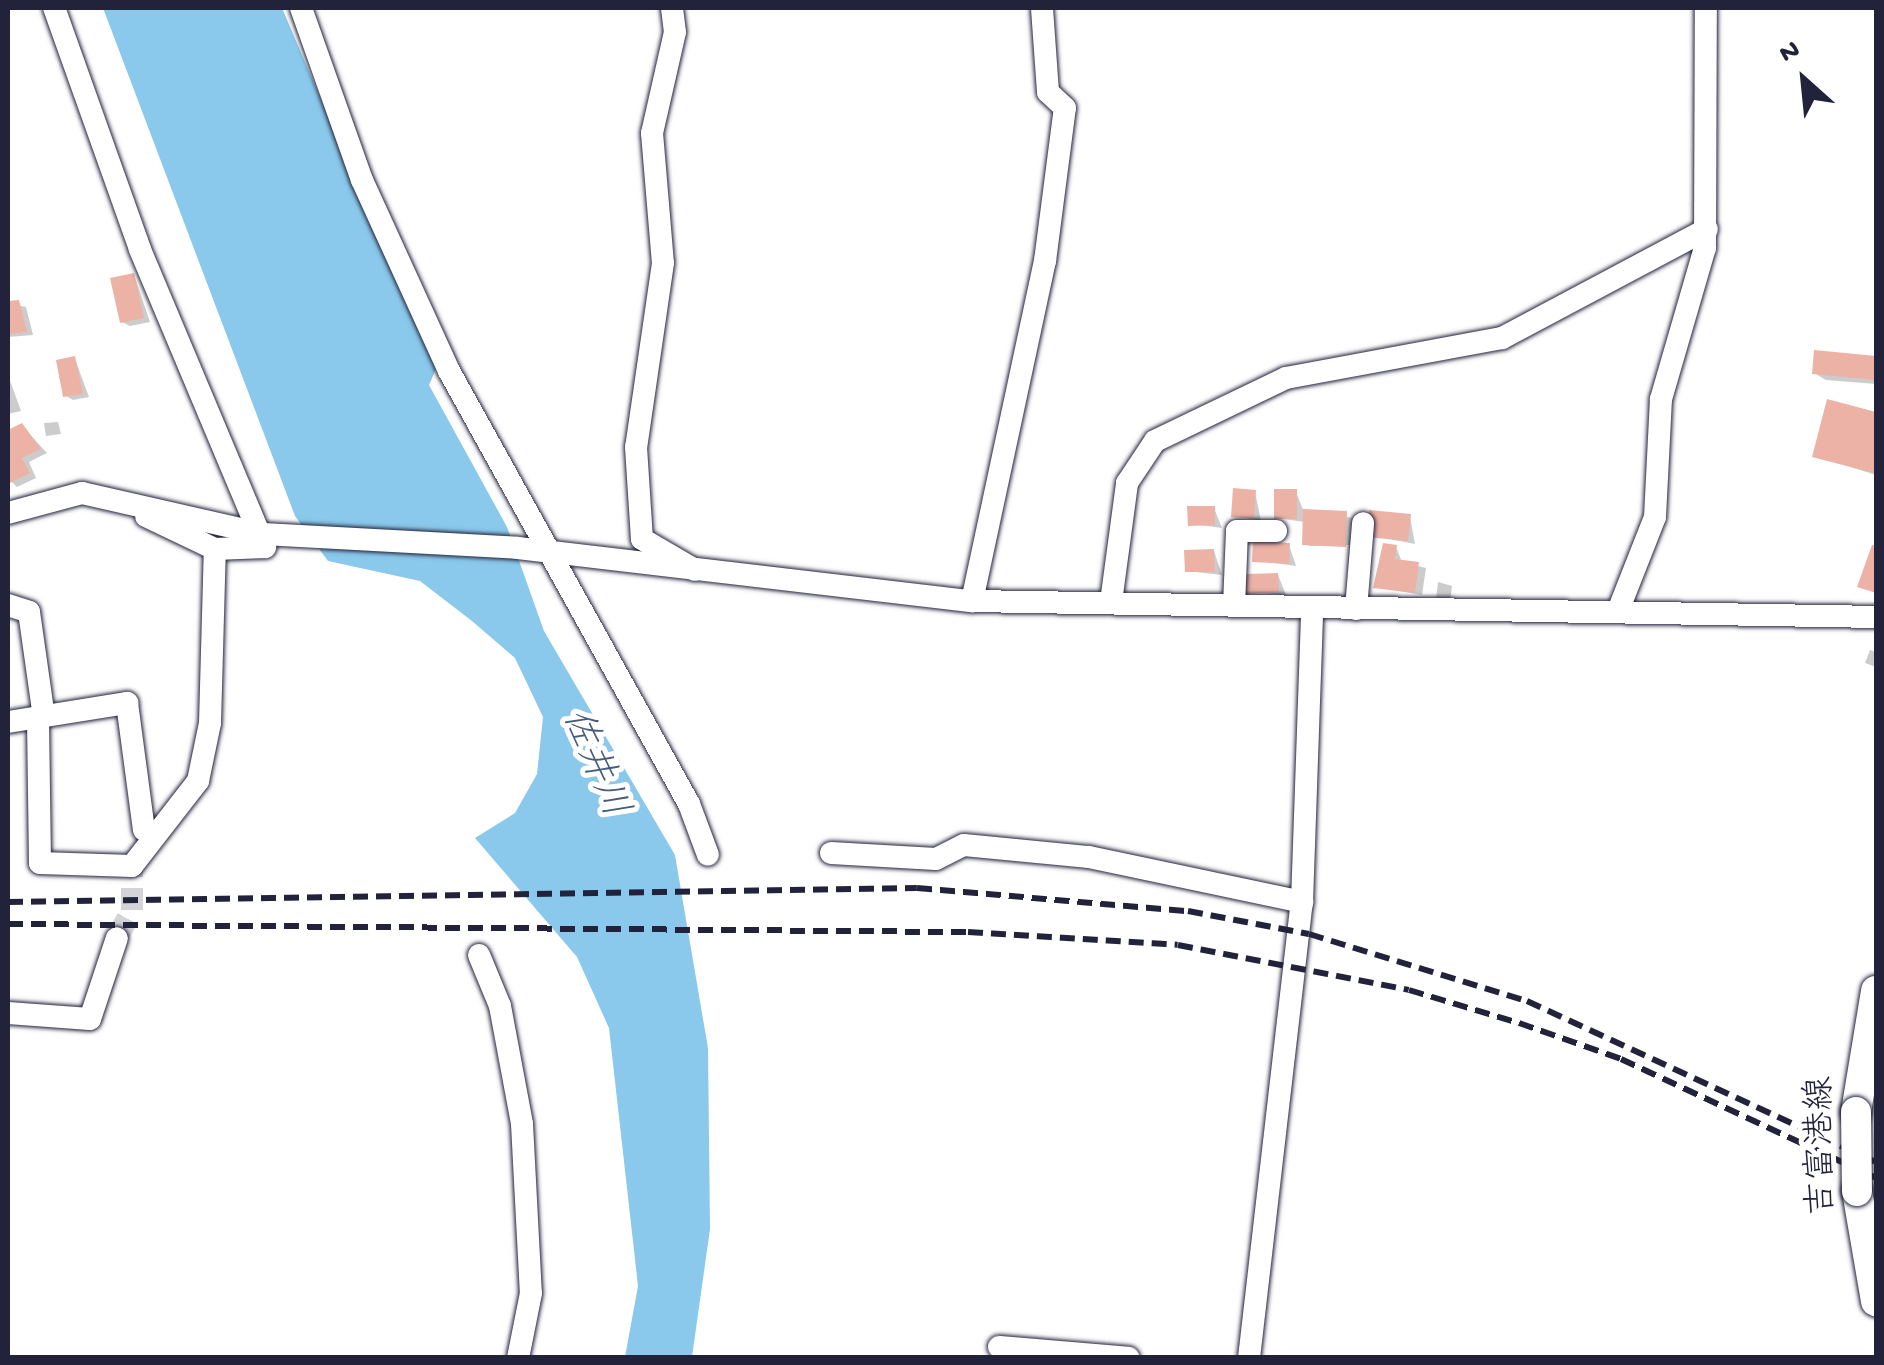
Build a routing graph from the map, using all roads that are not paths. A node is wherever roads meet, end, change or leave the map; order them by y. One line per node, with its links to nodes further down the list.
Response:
1 (54, 8): 11 (street)
2 (301, 8): 13 (street)
3 (672, 8): 14 (street)
4 (1042, 8): 15 (street)
5 (1706, 8): 6 (street)
6 (1707, 229): 16 (street); 21 (street)
7 (146, 504): 8 (street); 11 (street); 12 (street)
8 (8, 512)
9 (1363, 523): 20 (street)
10 (1276, 531): 18 (street)
11 (263, 534): 12 (street); 13 (street)
12 (215, 549): 23 (street)
13 (539, 552): 14 (street); 27 (street)
14 (707, 577): 15 (street)
15 (972, 602): 16 (street)
16 (1112, 602): 18 (street)
17 (8, 606): 23 (street)
18 (1234, 606): 19 (street)
19 (1312, 609): 20 (street); 28 (street)
20 (1356, 609): 21 (street)
21 (1618, 611): 22 (street)
22 (1876, 617)
23 (41, 714): 24 (street); 25 (street)
24 (8, 722)
25 (144, 830)
26 (832, 853): 28 (street)
27 (708, 855)
28 (1302, 902): 37 (street)
29 (117, 938): 32 (street)
30 (479, 955): 35 (street)
31 (1876, 990): 33 (main road, 吉富港線, bridge)
32 (8, 1013)
33 (1876, 1301)
34 (998, 1346): 36 (street)
35 (518, 1358)
36 (1129, 1358)
37 (1250, 1358)

